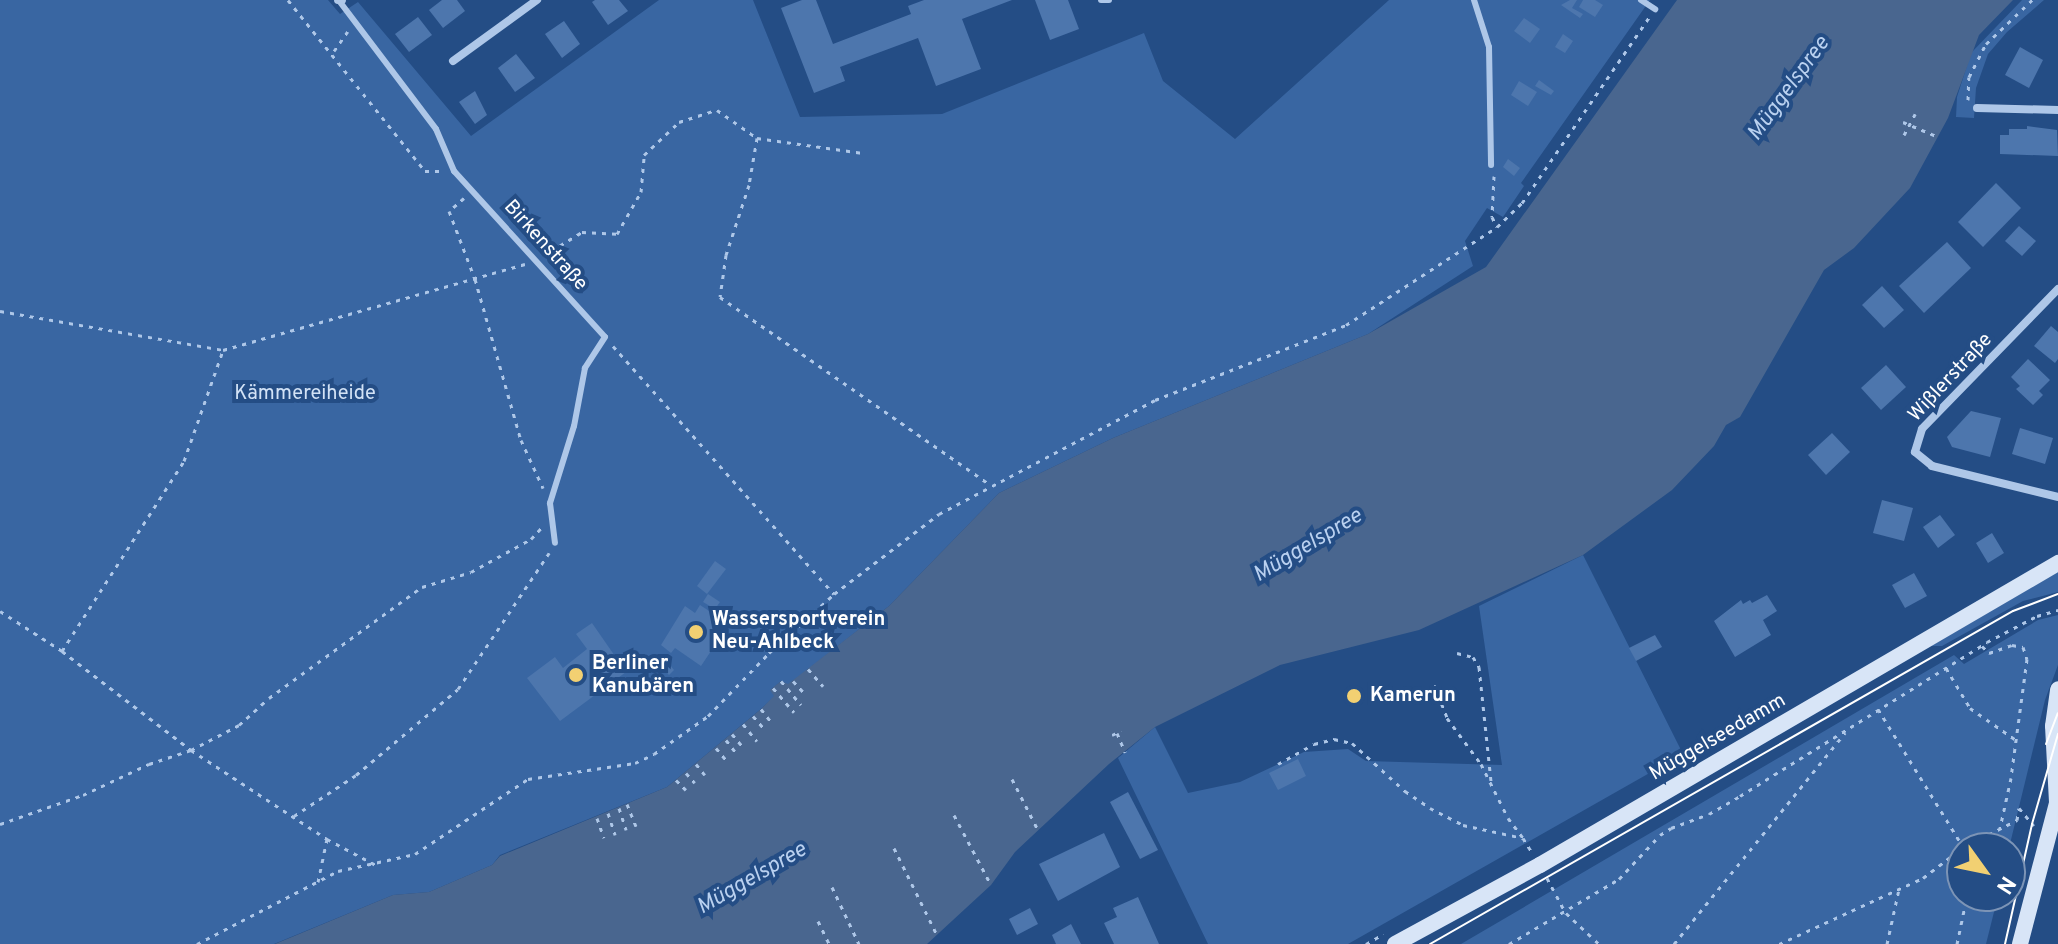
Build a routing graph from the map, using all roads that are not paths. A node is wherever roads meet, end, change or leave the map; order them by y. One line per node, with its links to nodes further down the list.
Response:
1 (537, 0): 8 (street)
2 (1101, 0): 3 (lane)
3 (1109, 0)
4 (1474, 0): 11 (lane)
5 (1641, 0): 7 (lane)
6 (340, 1): 14 (lane, Birkenstraße)
7 (1655, 9)
8 (453, 61)
9 (1977, 108): 10 (street)
10 (2058, 110)
11 (1491, 165)
12 (2058, 289): 13 (street, Wißlerstraße)
13 (2058, 497)
14 (555, 543)
15 (2058, 563): 18 (main road, Müggelseedamm)
16 (2058, 689): 17 (main road)
17 (2057, 800): 19 (main road)
18 (1395, 944)
19 (2020, 944)

